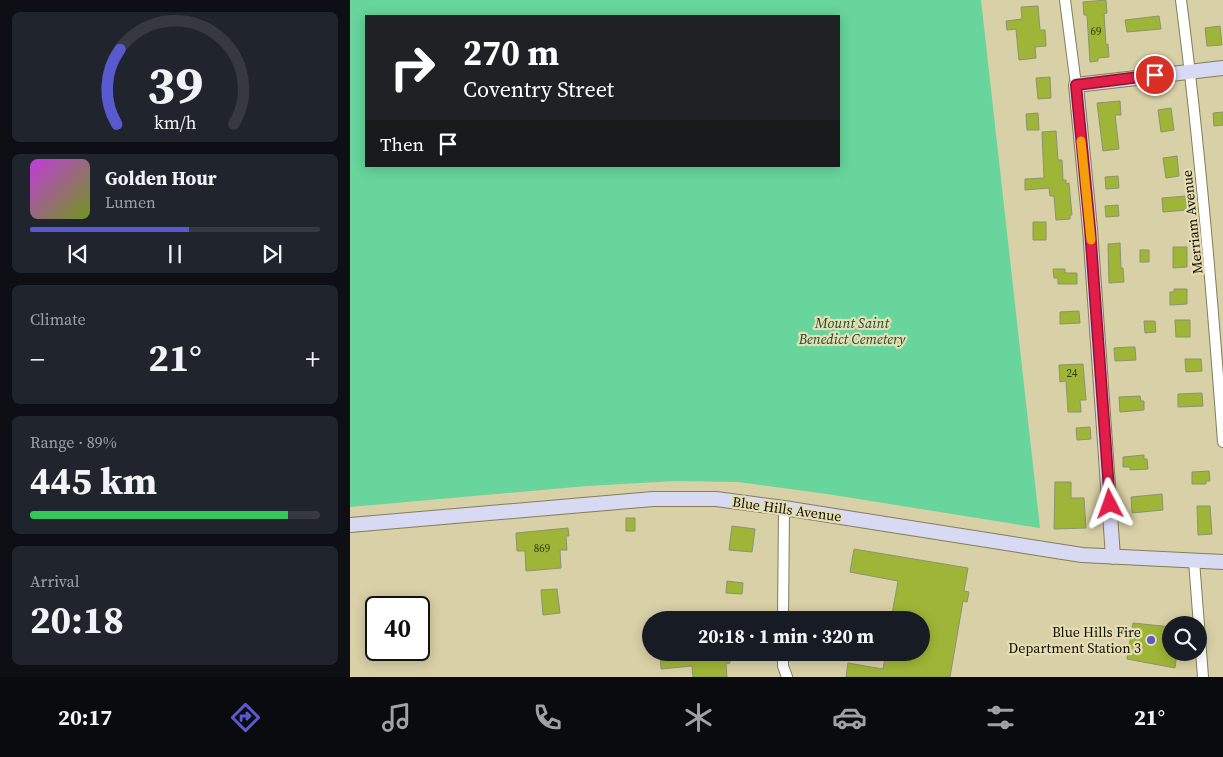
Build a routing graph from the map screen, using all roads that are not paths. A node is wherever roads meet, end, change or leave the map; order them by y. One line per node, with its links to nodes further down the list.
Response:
1 (1065, 0): 5 (street)
2 (1181, 0): 4 (street, Merriam Avenue)
3 (1223, 68): 4 (main road)
4 (1190, 71): 5 (main road); 6 (street, Merriam Avenue)
5 (1076, 85): 9 (main road)
6 (1223, 442)
7 (784, 508): 8 (main road, Blue Hills Avenue); 9 (main road, Blue Hills Avenue); 12 (street)
8 (350, 525)
9 (1113, 557): 10 (main road, Blue Hills Avenue)
10 (1194, 560): 11 (main road, Blue Hills Avenue); 15 (street)
11 (1223, 562)
12 (783, 611)
13 (783, 661): 14 (street)
14 (787, 677)
15 (1203, 677)

